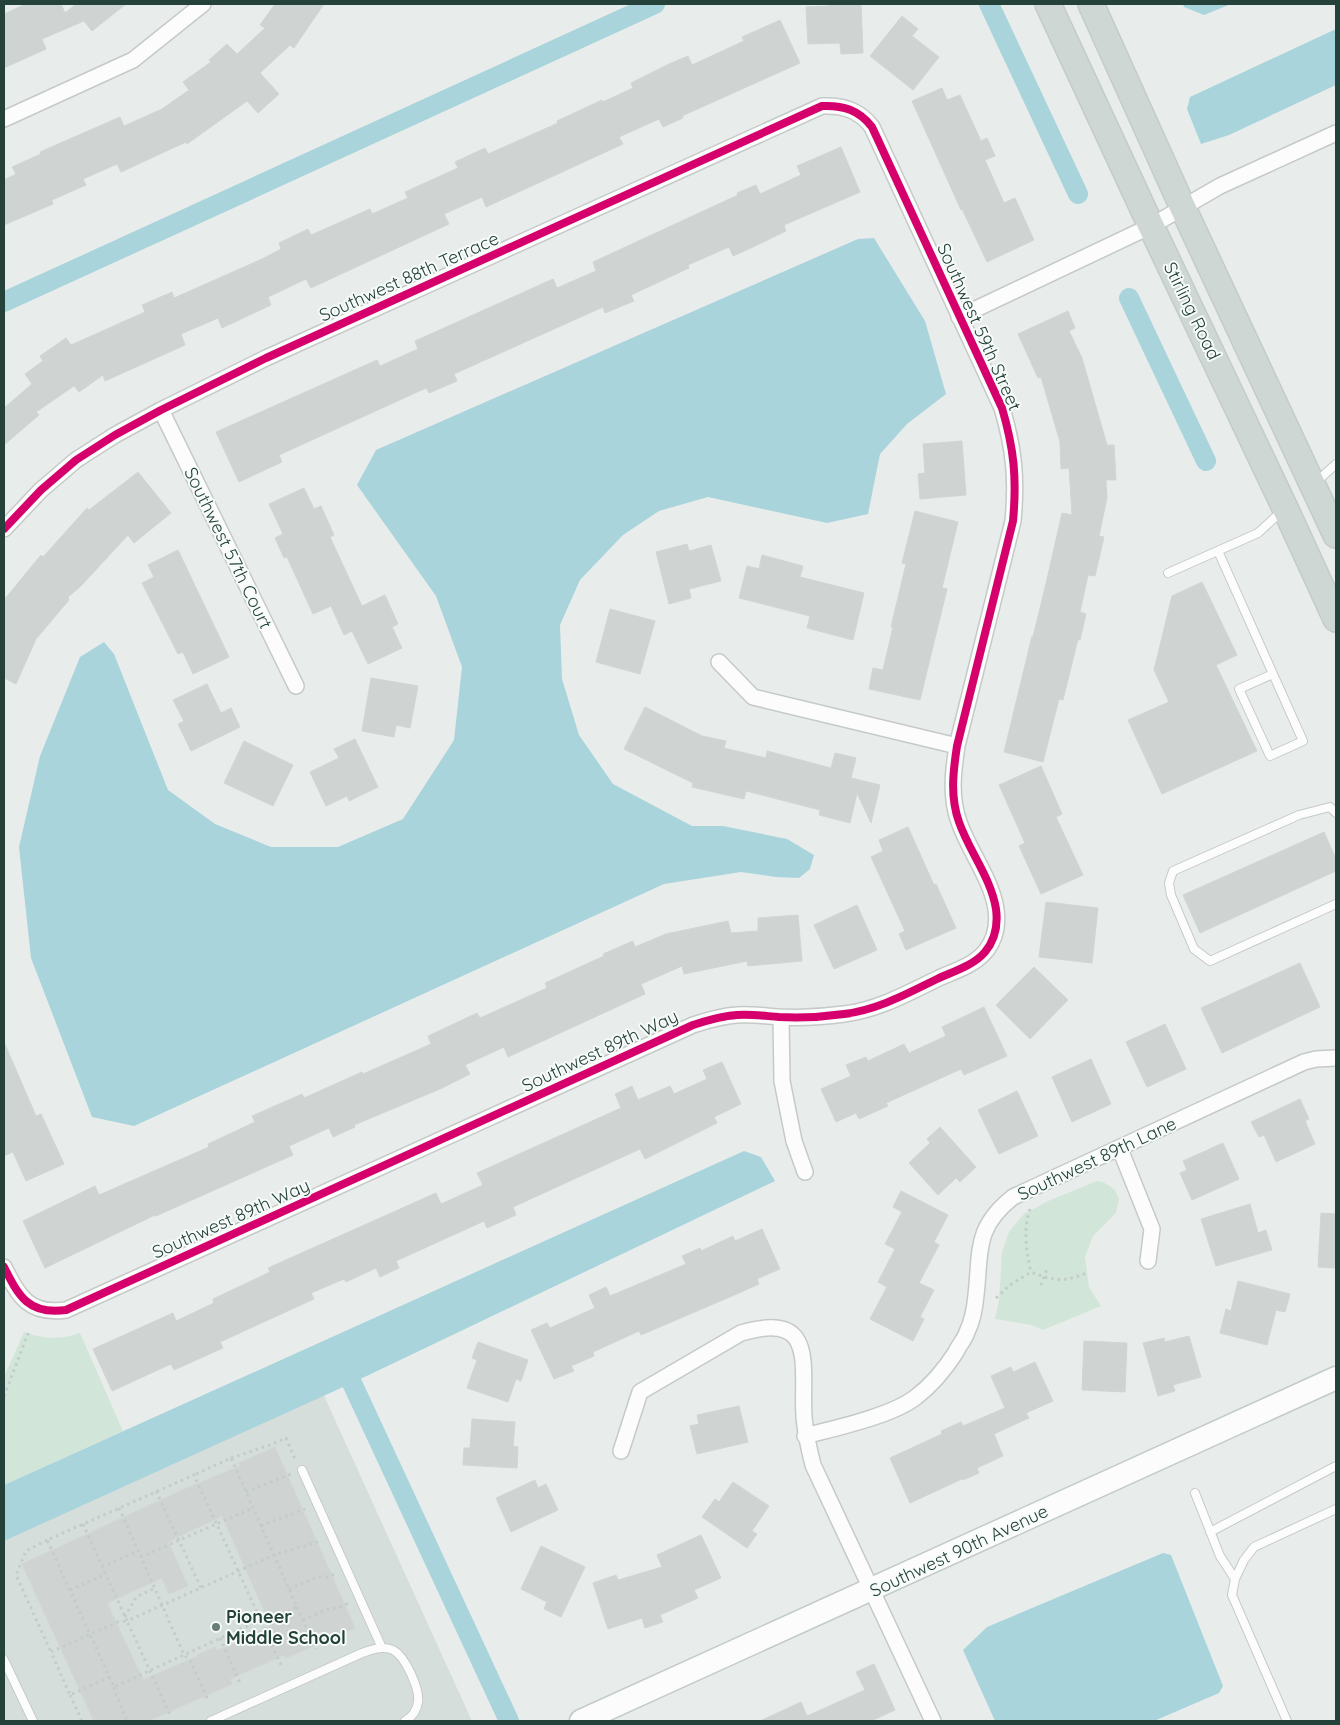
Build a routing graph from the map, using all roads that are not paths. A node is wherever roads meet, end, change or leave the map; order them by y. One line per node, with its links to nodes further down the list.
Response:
1 (203, 4): 5 (street)
2 (1048, 4): 8 (main road, Stirling Road)
3 (1091, 4): 7 (main road, Stirling Road)
4 (854, 111): 9 (street, Southwest 59th Street); 10 (street, Southwest 88th Terrace)
5 (4, 120)
6 (1336, 133): 7 (street)
7 (1183, 208): 8 (street); 12 (main road, Stirling Road)
8 (1151, 226): 9 (street); 13 (main road, Stirling Road)
9 (959, 317): 22 (street, Southwest 59th Street)
10 (161, 410): 14 (street, Southwest 88th Terrace); 21 (street, Southwest 57th Court)
11 (1336, 464): 12 (lane)
12 (1313, 485): 13 (main road); 15 (main road, Stirling Road)
13 (1286, 508): 16 (lane); 18 (main road, Stirling Road)
14 (4, 529)
15 (1336, 535)
16 (1218, 551): 17 (lane); 20 (lane)
17 (1168, 573)
18 (1336, 619)
19 (719, 662): 22 (street)
20 (1273, 674): 20 (lane)
21 (296, 686)
22 (956, 746): 25 (street, Southwest 89th Way)
23 (1336, 813): 24 (lane)
24 (1336, 904)
25 (781, 1017): 28 (street); 30 (street, Southwest 89th Way)
26 (1336, 1058): 27 (street, Southwest 89th Lane)
27 (1120, 1149): 29 (street); 32 (street, Southwest 89th Lane)
28 (805, 1172)
29 (1148, 1261)
30 (4, 1267)
31 (1336, 1378): 40 (street, Southwest 90th Avenue)
32 (805, 1436): 33 (street); 40 (street)
33 (621, 1451)
34 (1336, 1466): 38 (lane)
35 (302, 1470): 41 (lane)
36 (1195, 1493): 38 (lane)
37 (1336, 1509): 39 (lane)
38 (1210, 1532): 39 (lane)
39 (1235, 1579): 48 (lane)
40 (871, 1591): 46 (street, Southwest 90th Avenue); 47 (street)
41 (382, 1648): 44 (lane); 45 (lane)
42 (4, 1660): 43 (lane)
43 (33, 1721)
44 (211, 1721)
45 (405, 1721)
46 (581, 1721)
47 (933, 1721)
48 (1288, 1721)

